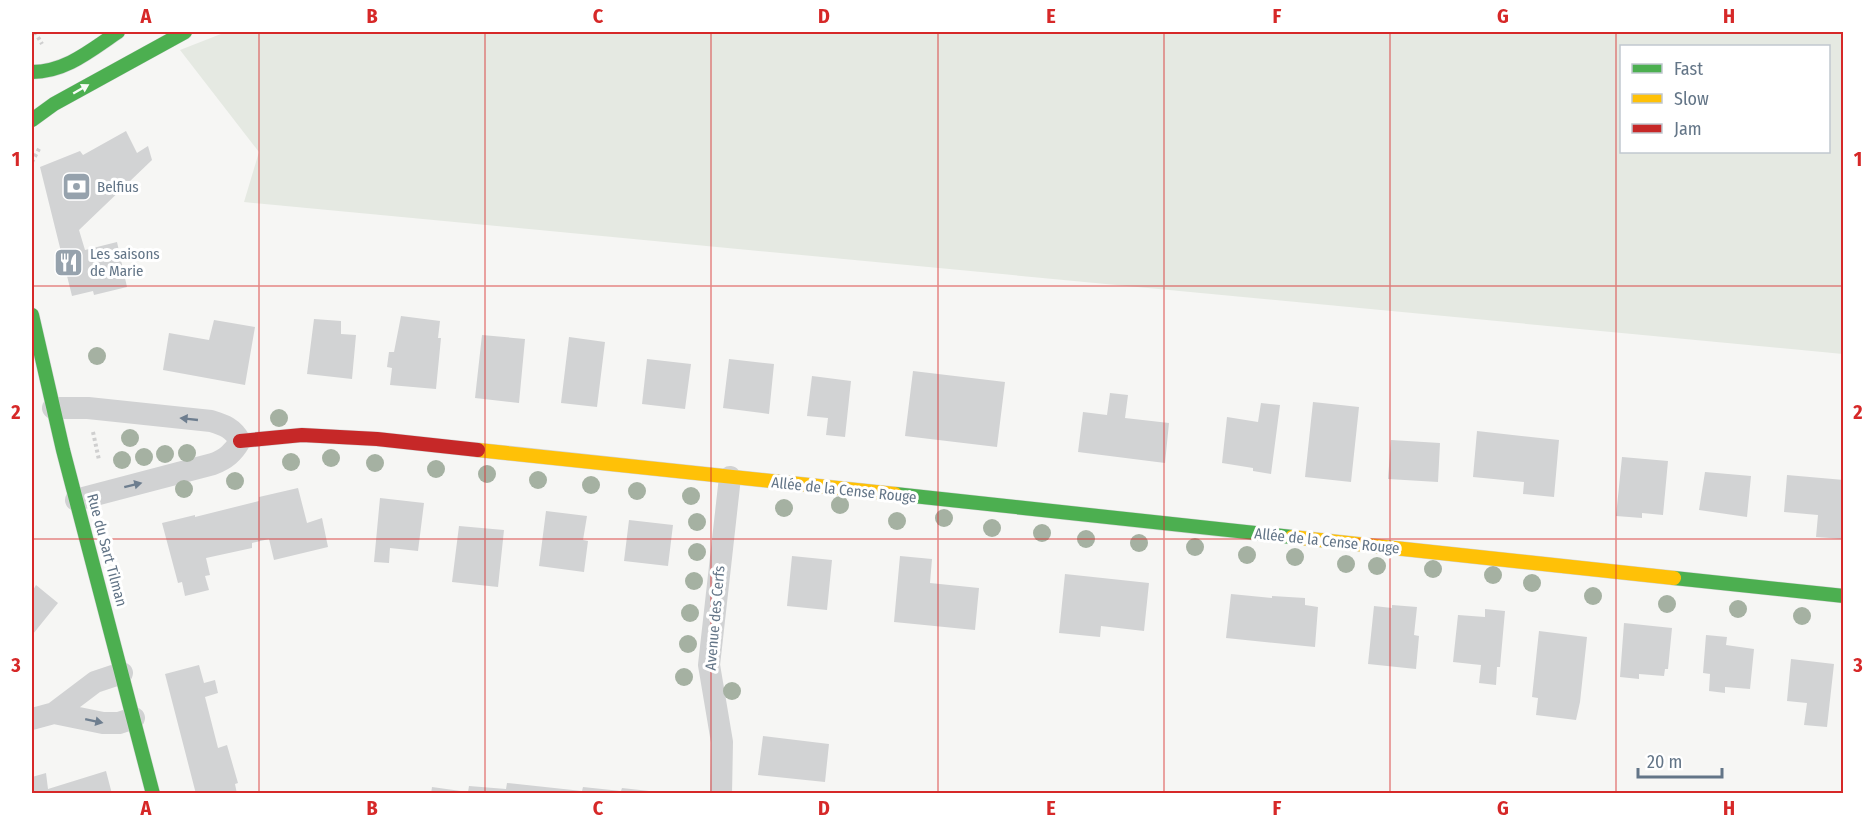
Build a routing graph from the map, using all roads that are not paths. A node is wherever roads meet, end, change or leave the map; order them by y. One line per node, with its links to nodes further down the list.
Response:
1 (118, 32): 3 (street)
2 (185, 32): 4 (street, one-way to 2)
3 (32, 72)
4 (32, 120)
5 (32, 315): 6 (street, Rue du Sart Tilman)
6 (53, 408): 7 (street, one-way to 6); 9 (street, Rue du Sart Tilman)
7 (240, 441): 8 (street, Allée de la Cense Rouge); 9 (street, one-way to 7)
8 (730, 477): 10 (street, Allée de la Cense Rouge); 16 (street, Avenue des Cerfs)
9 (76, 500): 11 (street, Rue du Sart Tilman)
10 (1844, 596)
11 (122, 673): 12 (street); 13 (street, Rue du Sart Tilman)
12 (54, 713): 13 (street, one-way to 13); 14 (street)
13 (134, 718): 15 (street, Rue du Sart Tilman)
14 (32, 719)
15 (153, 794)
16 (721, 794)

